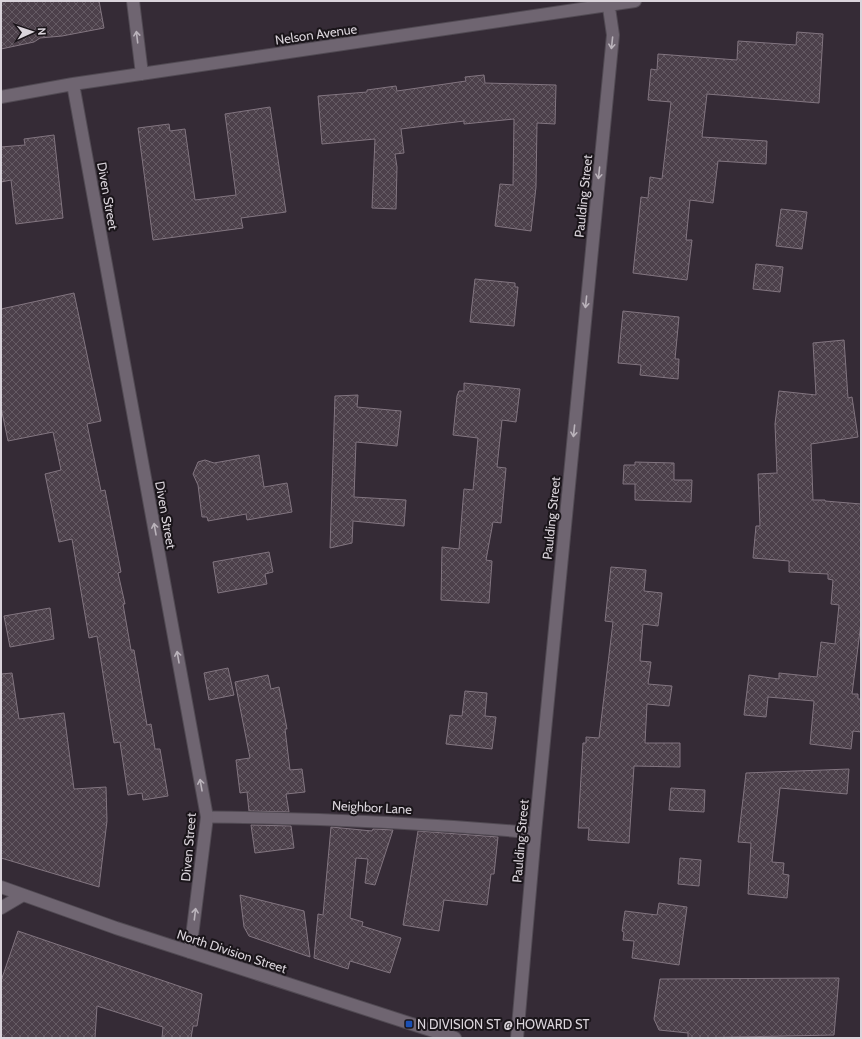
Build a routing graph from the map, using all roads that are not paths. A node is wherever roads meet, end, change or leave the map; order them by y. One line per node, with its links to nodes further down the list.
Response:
1 (133, 1): 4 (street, one-way to 1)
2 (635, 1): 3 (street, Nelson Avenue)
3 (609, 3): 4 (street, Nelson Avenue); 8 (street, Paulding Street, one-way to 8)
4 (142, 74): 5 (street, Nelson Avenue)
5 (73, 84): 6 (street, Nelson Avenue); 7 (street, Diven Street, one-way to 5)
6 (1, 97)
7 (207, 817): 8 (lane, Neighbor Lane); 12 (street, Diven Street, one-way to 7)
8 (535, 833): 14 (street, Paulding Street)
9 (1, 886): 10 (street, North Division Street)
10 (23, 894): 11 (street); 12 (street, North Division Street)
11 (1, 908)
12 (190, 952): 13 (street, North Division Street)
13 (451, 1038)
14 (518, 1038)

